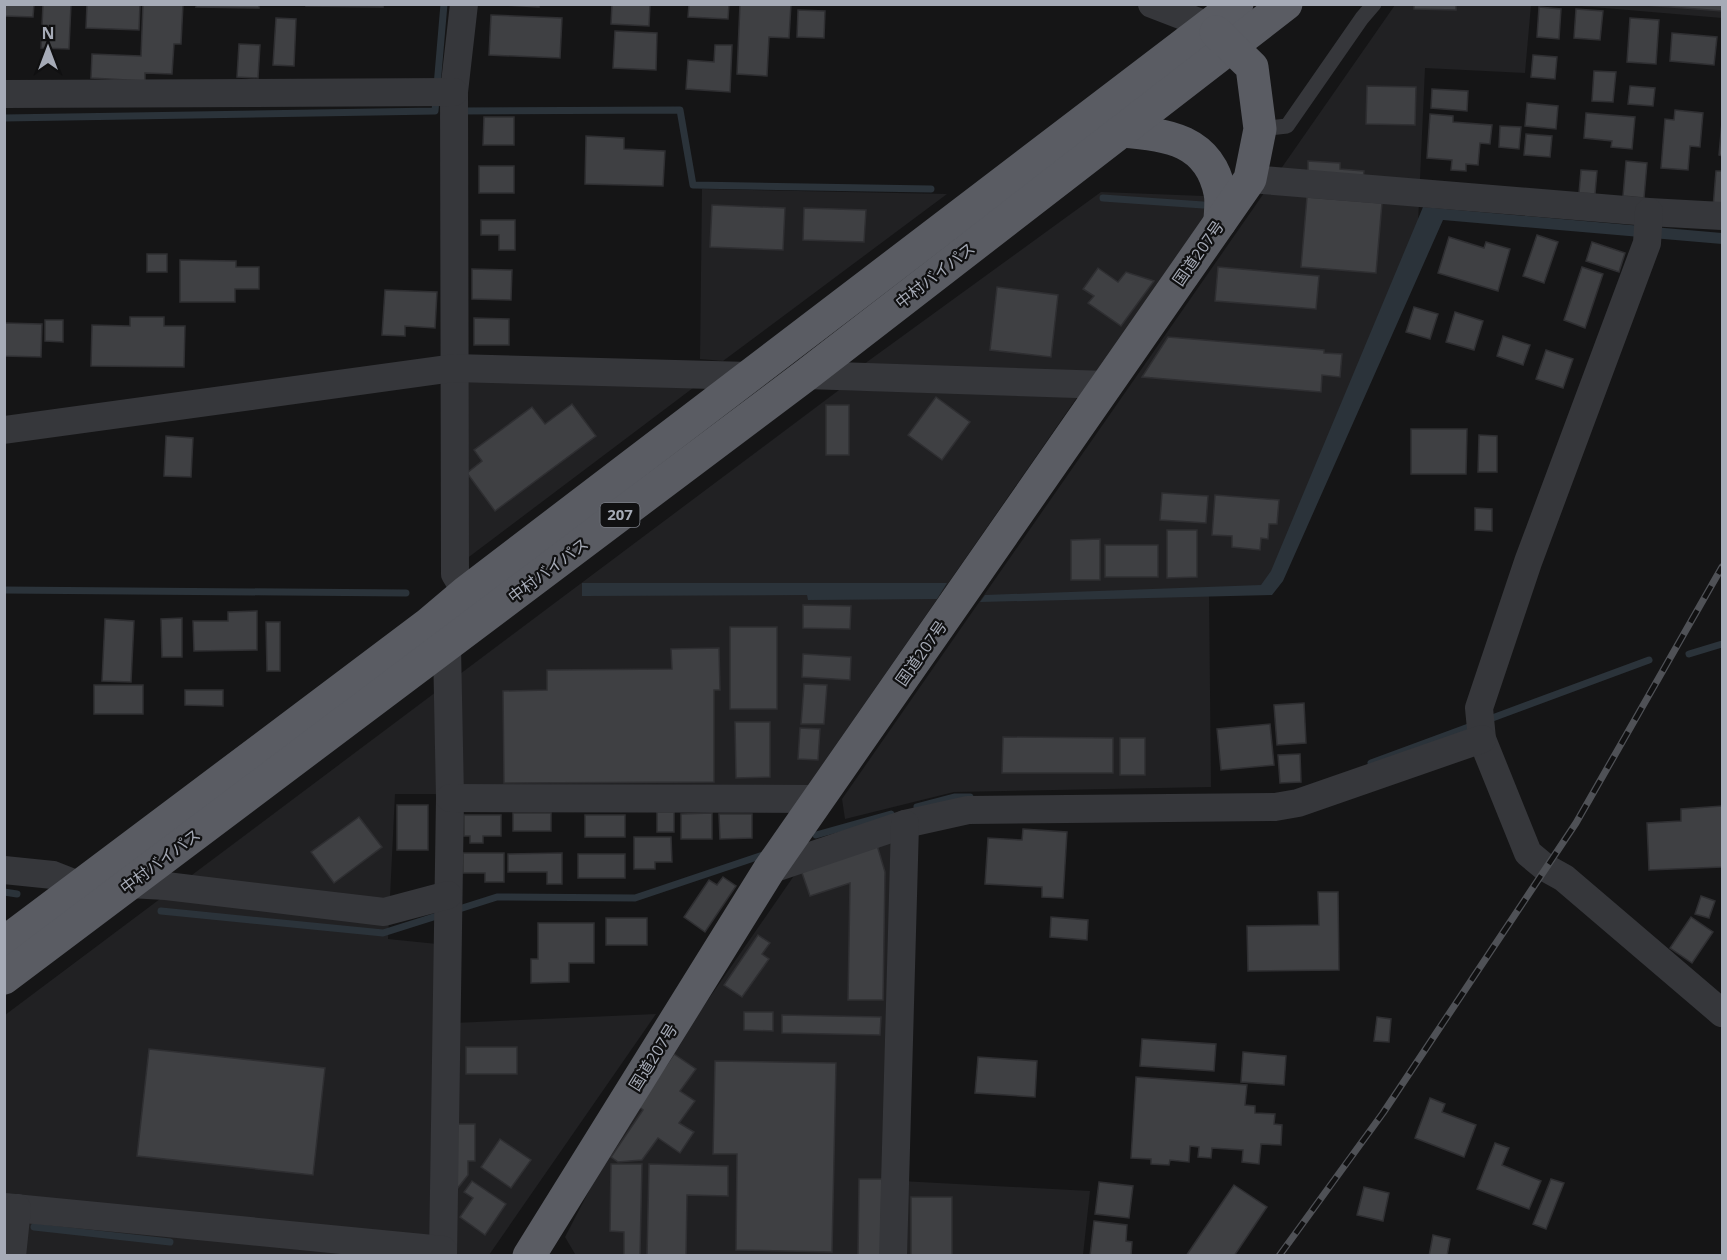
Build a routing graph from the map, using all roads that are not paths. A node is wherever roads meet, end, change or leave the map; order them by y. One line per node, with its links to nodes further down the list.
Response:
1 (464, 4): 8 (street)
2 (1152, 4): 6 (street)
3 (1238, 4): 6 (highway, 207)
4 (1286, 4): 6 (highway, 207)
5 (1374, 4): 9 (lane)
6 (1220, 36): 9 (highway, 国道207号); 10 (highway, 中村バイパス / 207); 17 (highway, 中村バイパス / 207)
7 (4, 94): 8 (street)
8 (454, 105): 15 (street)
9 (1260, 129): 11 (highway, 国道207号)
10 (1121, 131): 13 (highway); 16 (highway, 中村バイパス / 207)
11 (1250, 179): 13 (highway, 国道207号); 14 (street)
12 (1722, 216): 14 (street)
13 (1220, 222): 18 (highway, 国道207号)
14 (1649, 225): 22 (street)
15 (454, 368): 17 (street); 19 (street); 20 (street)
16 (806, 375): 18 (street); 20 (highway, 中村バイパス / 207)
17 (750, 376): 20 (highway, 中村バイパス / 207)
18 (1107, 385): 24 (highway, 国道207号)
19 (4, 430)
20 (477, 604): 21 (highway, 中村バイパス / 207)
21 (437, 636): 23 (street); 28 (highway, 中村バイパス / 207); 29 (highway, 中村バイパス / 207)
22 (1481, 728): 25 (street); 33 (street)
23 (450, 798): 24 (street); 30 (street)
24 (819, 799): 27 (highway, 国道207号)
25 (905, 825): 27 (street); 38 (street)
26 (4, 870): 29 (street)
27 (769, 870): 37 (highway, 国道207号)
28 (129, 884): 30 (street); 32 (highway, 中村バイパス / 207)
29 (81, 886): 31 (highway, 中村バイパス / 207)
30 (447, 907): 35 (street)
31 (4, 943)
32 (4, 978)
33 (1722, 1013)
34 (11, 1207): 35 (street); 36 (street)
35 (443, 1253)
36 (12, 1256)
37 (529, 1256)
38 (892, 1256)

